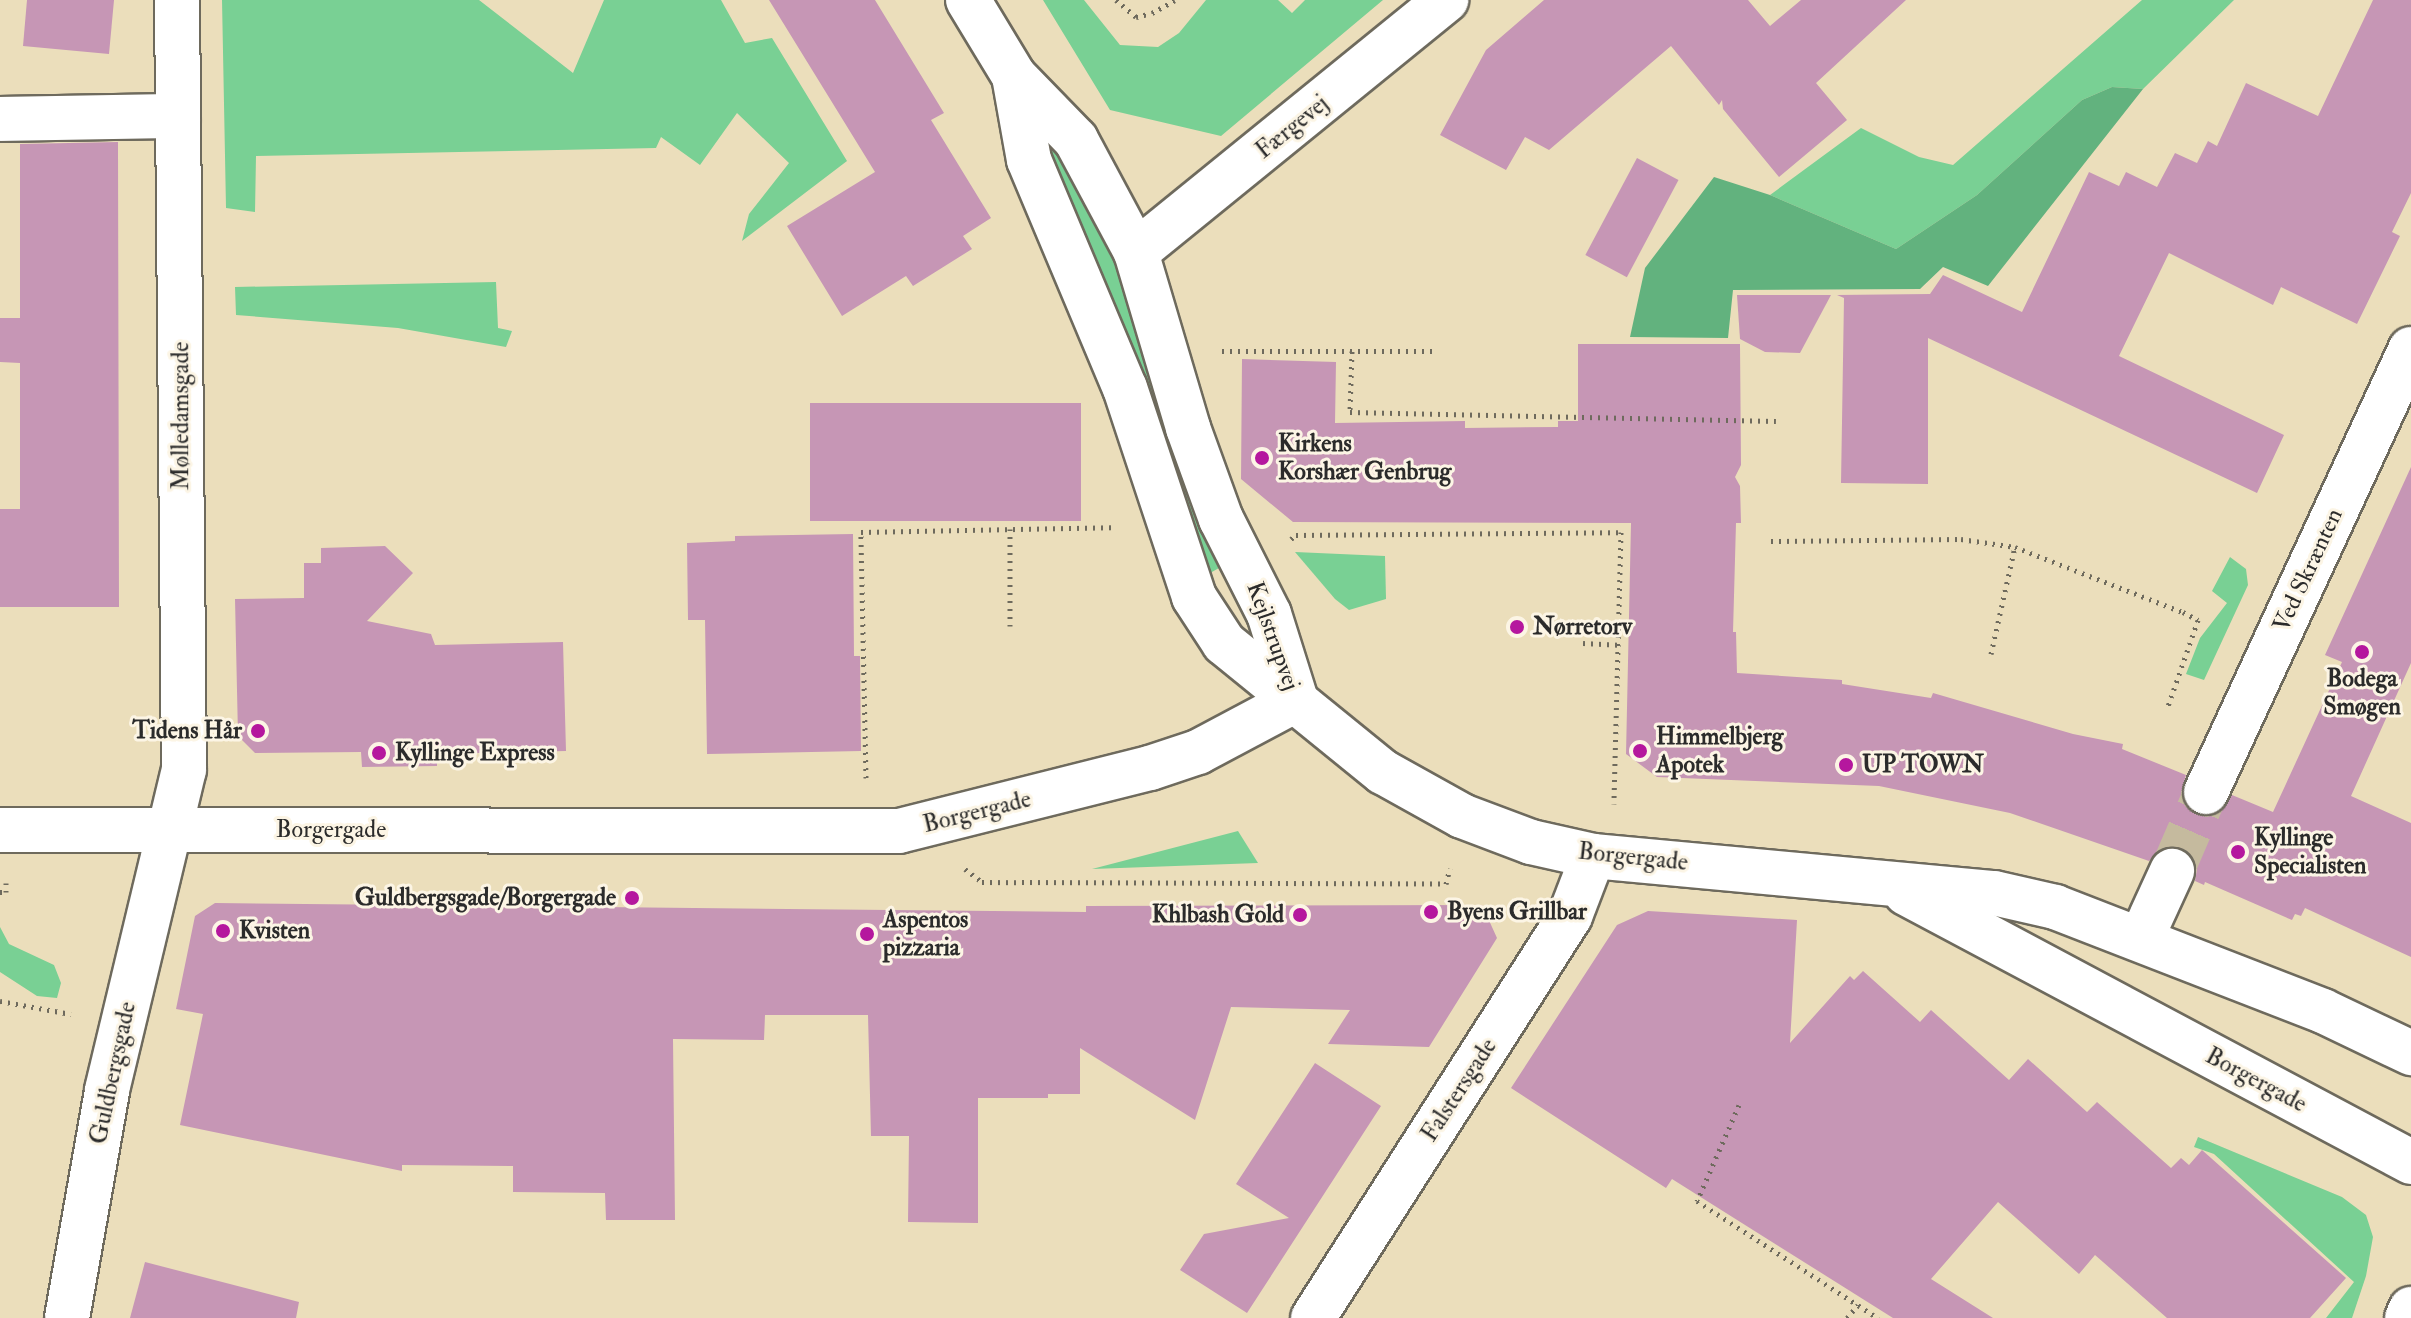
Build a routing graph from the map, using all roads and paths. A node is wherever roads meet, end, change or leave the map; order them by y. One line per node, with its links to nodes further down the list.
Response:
1 (177, 0): 7 (street, Mølledamsgade)
2 (968, 0): 6 (street, Kejlstrupvej)
3 (1116, 0): 5 (path)
4 (1446, 0): 9 (street, Færgevej)
5 (1173, 1)
6 (1014, 76): 9 (street, Kejlstrupvej); 15 (street, Kejlstrupvej)
7 (178, 116): 8 (street); 30 (street, Mølledamsgade)
8 (0, 119)
9 (1136, 252): 13 (street, Kejlstrupvej)
10 (2411, 349): 26 (street, Ved Skrænten)
11 (1352, 351): 12 (path); 13 (path); 14 (path)
12 (1437, 351)
13 (1165, 352): 19 (street, Kejlstrupvej)
14 (1776, 421)
15 (1169, 526): 16 (path); 24 (street, Kejlstrupvej)
16 (1010, 529): 20 (path); 31 (path)
17 (1771, 541): 18 (path)
18 (2015, 547): 23 (path); 25 (path)
19 (1248, 567): 22 (path); 24 (street, Kejlstrupvej)
20 (1010, 626)
21 (1583, 643): 22 (path)
22 (1618, 645): 32 (path)
23 (1991, 654)
24 (1296, 700): 27 (street, Borgergade); 28 (street, Borgergade)
25 (2167, 709)
26 (2206, 792)
27 (1462, 816): 28 (path); 32 (street, Borgergade)
28 (914, 828): 31 (street, Borgergade)
29 (0, 830): 30 (street, Borgergade)
30 (170, 830): 31 (street, Borgergade); 43 (street, Guldbergsgade)
31 (867, 831)
32 (1603, 856): 34 (street, Borgergade); 44 (street, Falstersgade)
33 (2172, 871): 35 (street)
34 (1890, 884): 35 (street, Borgergade); 40 (street, Borgergade)
35 (2141, 939): 38 (street, Borgergade)
36 (0, 1001): 37 (path)
37 (34, 1005)
38 (2411, 1053)
39 (1739, 1105): 41 (path)
40 (2411, 1162)
41 (1858, 1305): 45 (path); 46 (path)
42 (2411, 1309): 47 (street)
43 (67, 1318)
44 (1313, 1318)
45 (1847, 1318)
46 (1878, 1318)
47 (2407, 1318)

